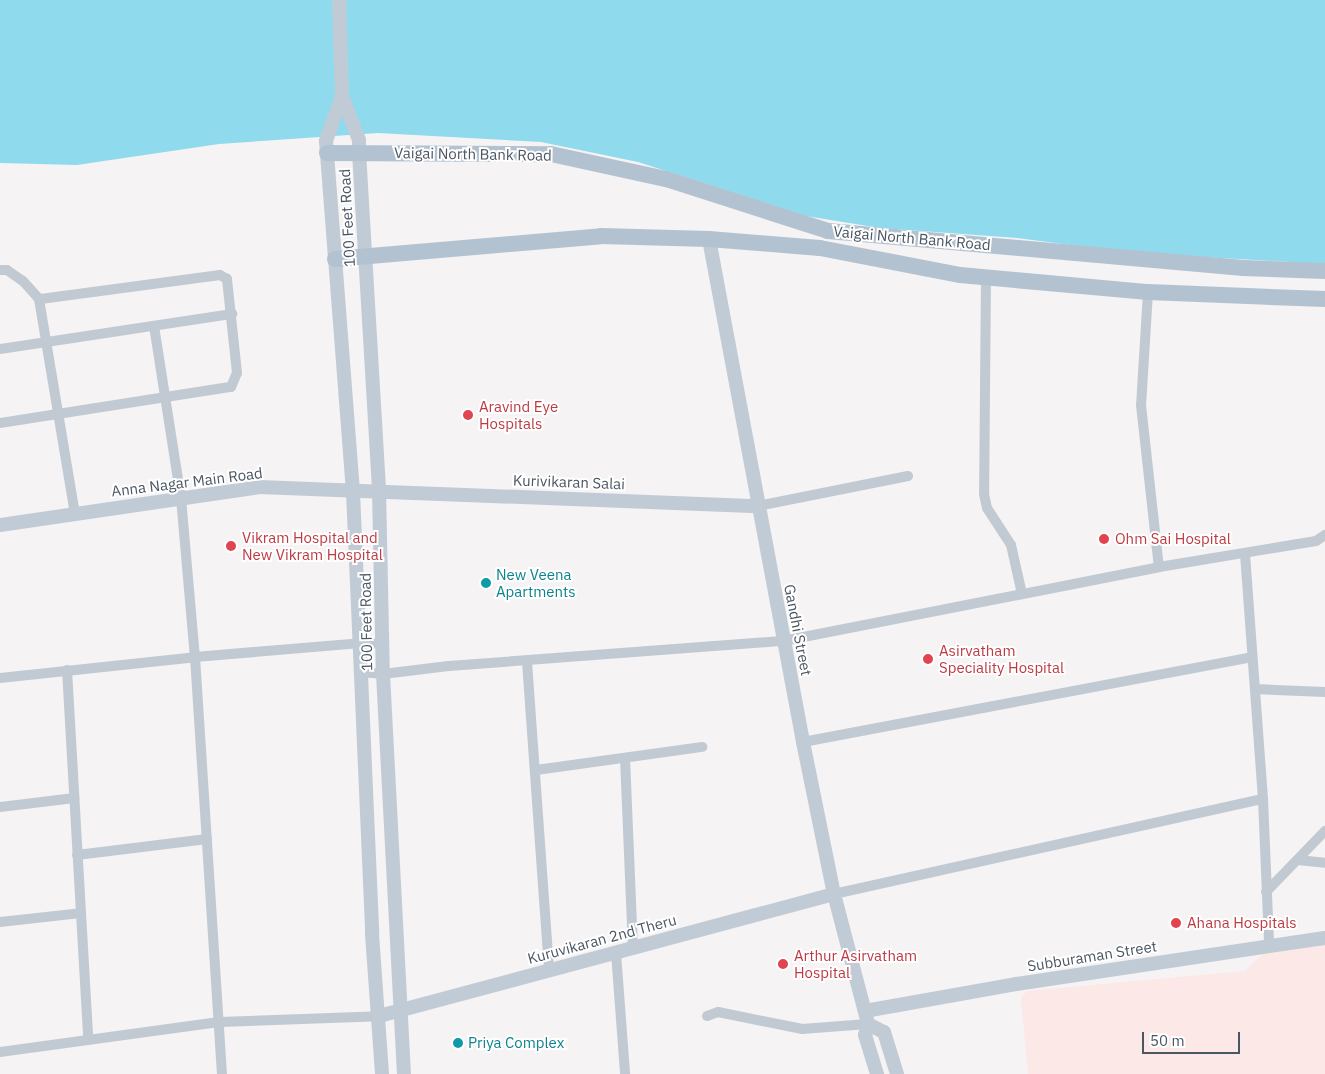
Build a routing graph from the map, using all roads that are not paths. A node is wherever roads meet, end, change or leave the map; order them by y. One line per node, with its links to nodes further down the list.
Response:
1 (339, 0): 2 (street)
2 (342, 96): 3 (street, 100 Feet Road); 4 (street)
3 (359, 146): 4 (main road, Vaigai North Bank Road); 6 (street, 100 Feet Road); 9 (main road, Vaigai North Bank Road)
4 (327, 147): 7 (street, 100 Feet Road)
5 (709, 239): 6 (main road, Vaigai North Bank Road); 10 (main road, Vaigai North Bank Road); 25 (street, Gandhi Street)
6 (365, 257): 7 (main road, Vaigai North Bank Road); 22 (street, 100 Feet Road)
7 (335, 259): 23 (street, 100 Feet Road)
8 (0, 270): 12 (street)
9 (1325, 271)
10 (986, 277): 11 (main road, Vaigai North Bank Road); 31 (street)
11 (1148, 292): 13 (main road, Vaigai North Bank Road); 30 (street)
12 (39, 299): 14 (street); 16 (street)
13 (1325, 299)
14 (232, 314): 15 (street); 18 (street)
15 (154, 326): 16 (street); 18 (street)
16 (45, 342): 17 (street); 19 (street)
17 (0, 349)
18 (166, 398): 19 (street); 24 (street)
19 (58, 415): 20 (street); 26 (street)
20 (0, 424)
21 (908, 476): 25 (street)
22 (380, 490): 23 (street, Anna Nagar Main Road); 25 (street, Kurivikaran Salai); 34 (street, 100 Feet Road)
23 (353, 492): 24 (street, Anna Nagar Main Road); 33 (street, 100 Feet Road)
24 (181, 498): 26 (street, Anna Nagar Main Road); 35 (street)
25 (758, 506): 32 (street, Gandhi Street)
26 (75, 514): 27 (street, Anna Nagar Main Road)
27 (0, 525)
28 (1325, 535): 29 (street)
29 (1245, 554): 30 (street); 36 (street)
30 (1159, 567): 31 (street)
31 (1022, 594): 32 (street)
32 (783, 641): 37 (street); 44 (street, Gandhi Street)
33 (360, 643): 34 (street); 35 (street); 39 (street, 100 Feet Road)
34 (383, 644): 40 (street, 100 Feet Road)
35 (195, 657): 38 (street); 52 (street)
36 (1252, 657): 42 (street); 44 (street)
37 (527, 662): 40 (street); 47 (street)
38 (67, 670): 41 (street); 48 (street)
39 (361, 672): 40 (street); 66 (street, 100 Feet Road)
40 (383, 674): 65 (street, 100 Feet Road)
41 (0, 678)
42 (1255, 689): 43 (street); 49 (street)
43 (1325, 692)
44 (803, 742): 57 (street, Gandhi Street)
45 (702, 747): 46 (street)
46 (625, 758): 47 (street); 62 (street)
47 (536, 770): 64 (street)
48 (74, 798): 50 (street); 53 (street)
49 (1263, 799): 56 (street); 57 (street)
50 (0, 807)
51 (1325, 831): 54 (street)
52 (207, 839): 53 (street); 69 (street)
53 (77, 855): 58 (street)
54 (1298, 860): 55 (street); 56 (street)
55 (1325, 863)
56 (1266, 892): 61 (street)
57 (834, 894): 62 (street, Kuruvikaran 2nd Theru); 68 (street, Gandhi Street)
58 (80, 914): 59 (street); 70 (street)
59 (0, 922)
60 (1325, 938): 61 (street, Subburaman Street)
61 (1269, 945): 68 (street, Subburaman Street)
62 (633, 948): 63 (street, Kuruvikaran 2nd Theru)
63 (616, 953): 64 (street, Kuruvikaran 2nd Theru); 75 (street)
64 (549, 971): 65 (street, Kuruvikaran 2nd Theru)
65 (402, 1010): 66 (street, Kuruvikaran 2nd Theru); 74 (street, 100 Feet Road)
66 (380, 1016): 69 (street); 73 (street, 100 Feet Road)
67 (707, 1016): 68 (street)
68 (866, 1018): 76 (street, Gandhi Street); 77 (street)
69 (220, 1022): 70 (street); 72 (street)
70 (88, 1039): 71 (street)
71 (0, 1052)
72 (222, 1074)
73 (382, 1074)
74 (404, 1074)
75 (625, 1074)
76 (877, 1074)
77 (897, 1074)

